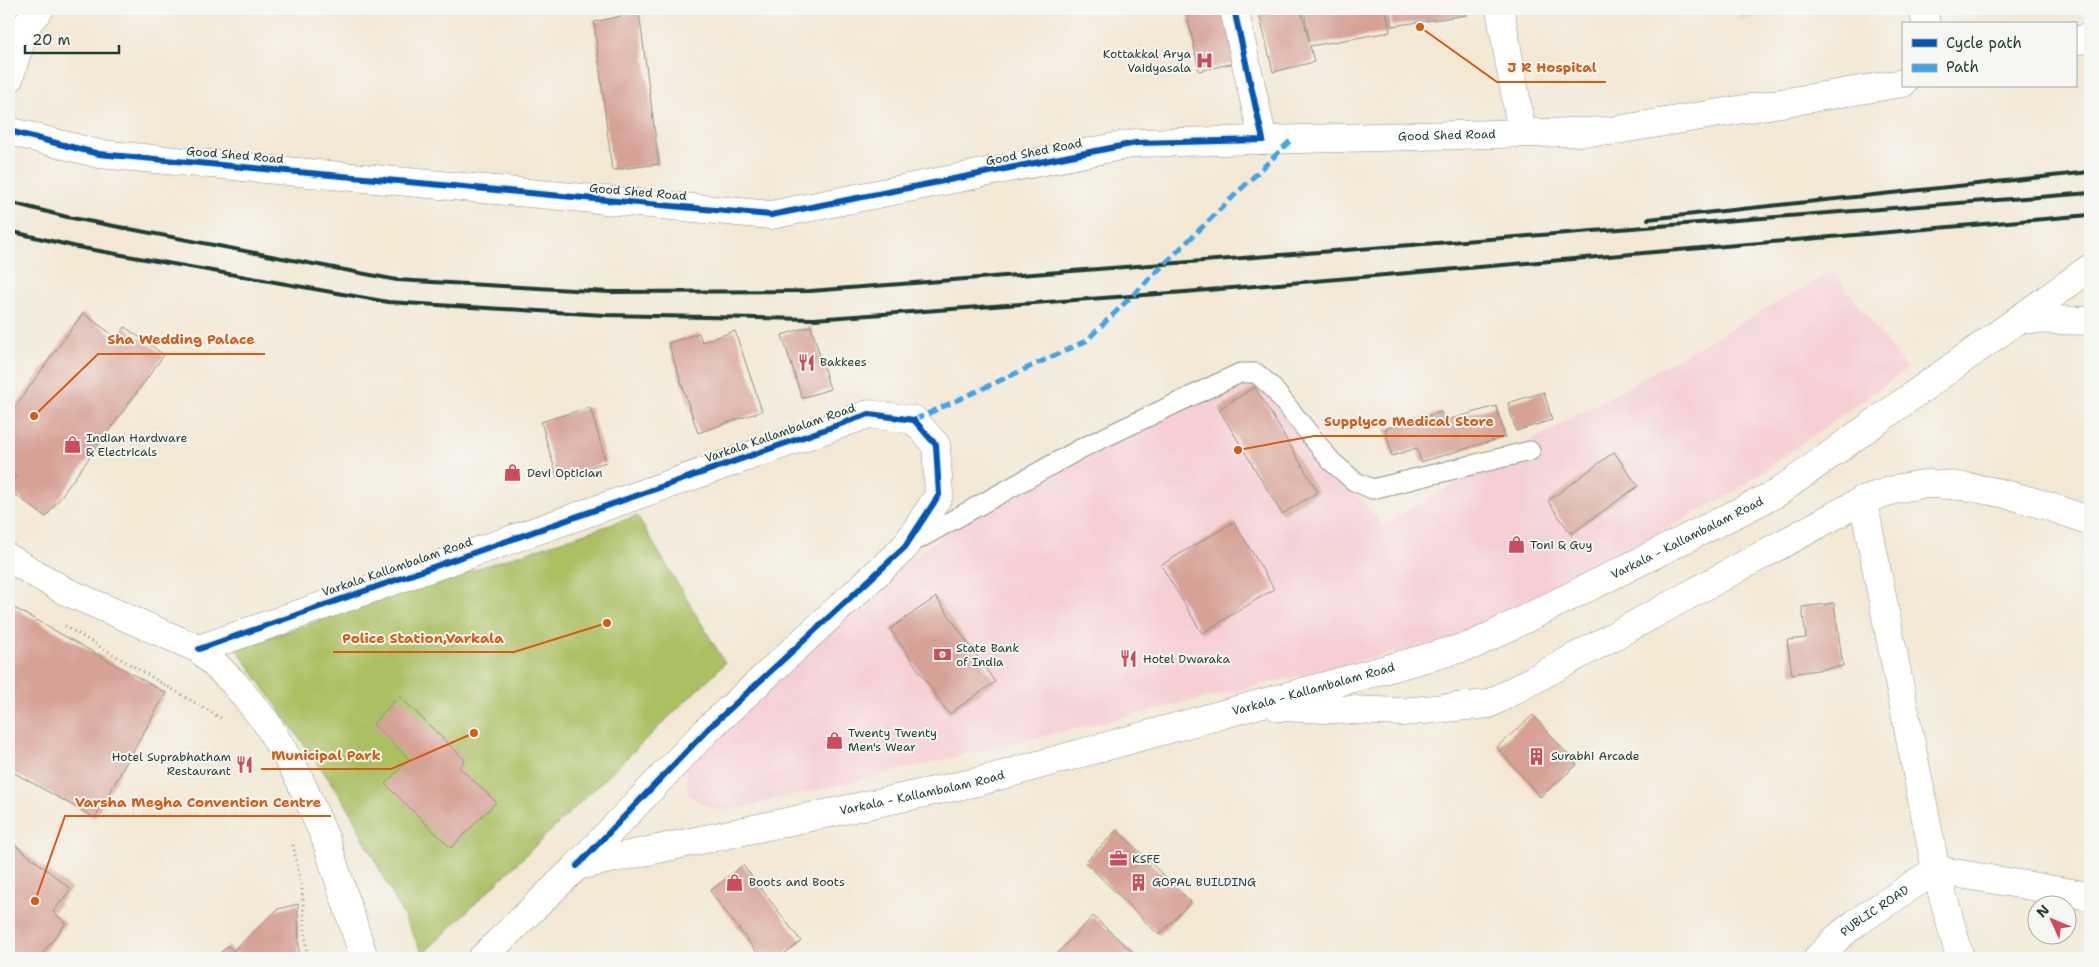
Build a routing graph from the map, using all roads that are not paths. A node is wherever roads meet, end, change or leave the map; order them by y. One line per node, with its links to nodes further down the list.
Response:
1 (40, 9): 8 (main road)
2 (1234, 9): 12 (main road)
3 (1500, 9): 11 (main road)
4 (1924, 9): 5 (main road)
5 (1926, 22)
6 (2090, 37): 7 (main road)
7 (2076, 41)
8 (9, 79)
9 (1902, 83): 11 (main road, Good Shed Road)
10 (9, 131): 12 (main road, Good Shed Road)
11 (1522, 133): 12 (main road, Good Shed Road)
12 (1263, 140)
13 (2090, 268): 14 (main road, Varkala - Kallambalam Road)
14 (2021, 319): 15 (main road); 22 (main road, Varkala - Kallambalam Road)
15 (2090, 321)
16 (1530, 452): 19 (lane)
17 (1863, 500): 18 (main road); 22 (main road); 24 (main road)
18 (2090, 522)
19 (905, 547): 21 (main road, Varkala Kallambalam Road); 23 (main road, Varkala Kallambalam Road)
20 (9, 558): 21 (main road)
21 (198, 649): 26 (main road)
22 (1252, 706): 23 (main road, Varkala - Kallambalam Road)
23 (577, 866): 27 (main road)
24 (1936, 870): 25 (main road); 28 (main road, PUBLIC ROAD); 29 (main road)
25 (2090, 896)
26 (364, 958)
27 (482, 958)
28 (1818, 958)
29 (1960, 958)

